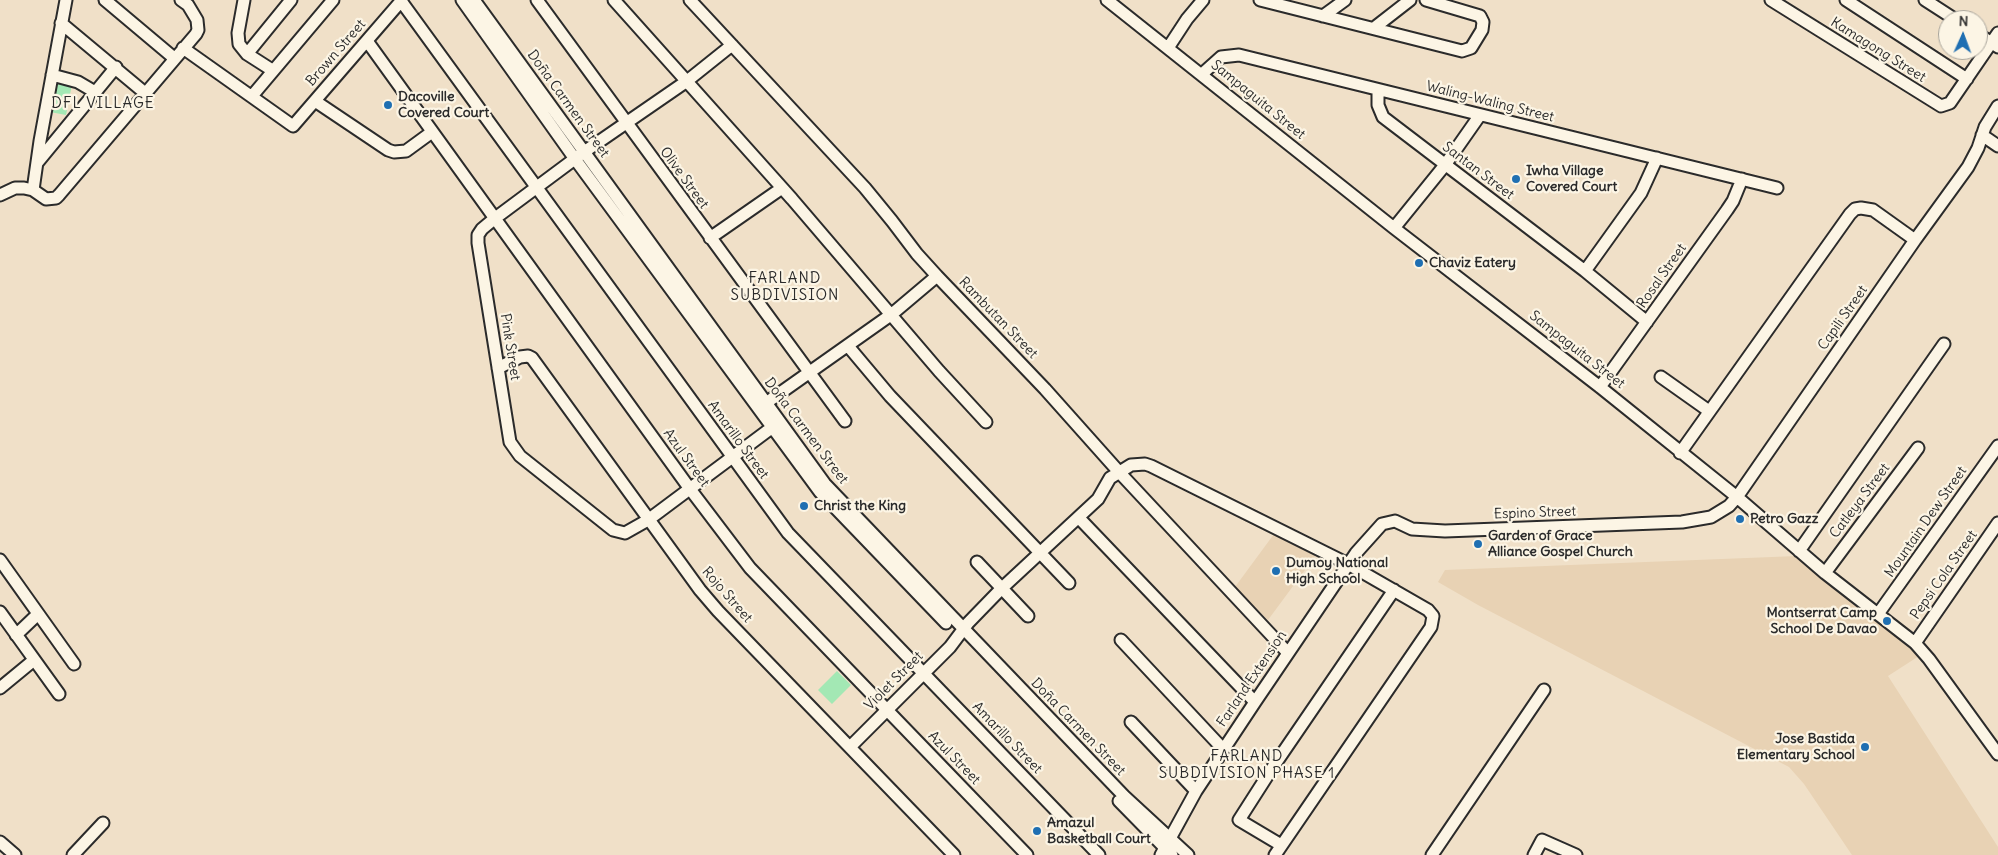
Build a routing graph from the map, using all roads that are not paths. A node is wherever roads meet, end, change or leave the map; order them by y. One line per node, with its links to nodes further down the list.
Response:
1 (66, 0): 24 (street)
2 (105, 0): 33 (street)
3 (181, 0): 30 (street)
4 (245, 0): 32 (street)
5 (291, 0): 32 (street)
6 (333, 0): 35 (street)
7 (402, 0): 27 (street, Brown Street); 56 (street, Amarillo Street)
8 (462, 0): 51 (street, Doña Carmen Street)
9 (474, 0): 51 (street, Doña Carmen Street)
10 (537, 0): 47 (street, Olive Street)
11 (614, 0): 39 (street)
12 (690, 0): 28 (street, Rambutan Street)
13 (1107, 0): 31 (street, Sampaguita Street)
14 (1204, 0): 31 (street)
15 (1345, 0): 23 (street)
16 (1410, 0): 25 (street)
17 (1426, 0): 25 (street)
18 (1846, 0): 38 (street)
19 (1925, 0): 22 (street)
20 (1268, 1): 23 (street)
21 (1773, 1): 38 (street, Kamagong Street)
22 (1940, 10)
23 (1323, 16): 25 (street)
24 (61, 23): 34 (street); 37 (street)
25 (1374, 28)
26 (1998, 33): 29 (street)
27 (367, 41): 44 (street, Brown Street); 48 (street, Azul Street)
28 (732, 45): 39 (street, Pink Street); 66 (street, Rambutan Street)
29 (1995, 45): 38 (street)
30 (183, 48): 33 (street); 43 (street)
31 (1168, 48): 36 (street, Sampaguita Street)
32 (247, 54): 35 (street)
33 (174, 58): 42 (street)
34 (116, 67): 41 (street); 42 (street)
35 (272, 70): 43 (street)
36 (1202, 74): 40 (street, Waling-Waling Street); 62 (street, Sampaguita Street)
37 (52, 75): 41 (street); 54 (street)
38 (1966, 79)
39 (687, 81): 47 (street, Pink Street); 57 (street)
40 (1378, 90): 46 (street, Waling-Waling Street); 53 (street, Santan Street)
41 (95, 92): 54 (street)
42 (145, 92): 59 (street)
43 (252, 96): 44 (street, Brown Street)
44 (314, 101): 48 (street)
45 (1998, 106): 49 (street, Capili Street)
46 (1480, 115): 52 (street, Waling-Waling Street); 53 (street)
47 (627, 124): 51 (street, Pink Street); 63 (street, Olive Street)
48 (432, 132): 61 (street, Azul Street)
49 (1982, 135): 50 (street); 64 (street, Capili Street)
50 (1998, 146)
51 (580, 155): 56 (street, Pink Street); 75 (street, Doña Carmen Street); 79 (street, Doña Carmen Street)
52 (1657, 158): 55 (street, Waling-Waling Street); 65 (street)
53 (1445, 164): 62 (street); 65 (street, Santan Street)
54 (36, 165): 59 (street)
55 (1742, 179): 58 (street, Waling-Waling Street); 68 (street, Rosal Street)
56 (537, 188): 61 (street, Pink Street); 83 (street, Amarillo Street)
57 (782, 188): 63 (street); 67 (street)
58 (1777, 188)
59 (33, 190): 60 (street)
60 (0, 195)
61 (494, 219): 71 (street, Pink Street); 85 (street, Azul Street)
62 (1394, 228): 74 (street, Sampaguita Street)
63 (710, 238): 72 (street, Olive Street)
64 (1915, 240): 76 (street); 86 (street, Capili Street)
65 (1586, 271): 68 (street, Santan Street)
66 (937, 276): 67 (street); 84 (street, Rambutan Street)
67 (892, 314): 70 (street); 78 (street)
68 (1647, 322): 74 (street, Rosal Street)
69 (1944, 344): 90 (street)
70 (848, 346): 72 (street); 91 (street)
71 (498, 368): 88 (street, Rojo Street); 88 (street, Pink Street)
72 (808, 373): 75 (street); 77 (street, Olive Street)
73 (1661, 377): 76 (street)
74 (1600, 387): 82 (street, Sampaguita Street)
75 (766, 403): 79 (street, Doña Carmen Street)
76 (1710, 411): 82 (street)
77 (845, 421)
78 (986, 422)
79 (776, 425): 83 (street); 103 (street, Doña Carmen Street)
80 (1998, 446): 101 (street, Mountain Dew Street)
81 (1918, 448): 95 (street, Catleya Street)
82 (1680, 453): 86 (street, Sampaguita Street)
83 (732, 457): 85 (street); 110 (street, Amarillo Street)
84 (1119, 472): 87 (street, Violet Street); 94 (street); 107 (street, Rambutan Street)
85 (690, 489): 88 (street); 115 (street, Azul Street)
86 (1737, 497): 90 (street, Sampaguita Street); 94 (street, Espino Street)
87 (1079, 518): 91 (street, Violet Street); 114 (street)
88 (648, 520): 117 (street, Rojo Street)
89 (1998, 523): 106 (street, Pepsi Cola Street)
90 (1799, 551): 95 (street, Sampaguita Street)
91 (1040, 552): 96 (street); 97 (street, Violet Street)
92 (0, 560): 100 (street)
93 (977, 562): 97 (street)
94 (1348, 564): 98 (street); 107 (street, Farland Extension)
95 (1825, 573): 101 (street, Sampaguita Street)
96 (1068, 583)
97 (1001, 589): 102 (street); 103 (street, Violet Street)
98 (1394, 590): 124 (street); 124 (street)
99 (0, 612): 104 (street)
100 (38, 614): 104 (street); 109 (street)
101 (1878, 614): 106 (street, Sampaguita Street)
102 (1028, 616)
103 (961, 632): 110 (street, Violet Street); 123 (street, Doña Carmen Street)
104 (16, 634): 108 (street)
105 (1121, 640): 118 (street)
106 (1915, 643): 119 (street, Sampaguita Street)
107 (1288, 653): 114 (street, Farland Extension)
108 (34, 660): 111 (street); 113 (street)
109 (74, 664)
110 (923, 672): 115 (street, Violet Street); 129 (street, Amarillo Street)
111 (0, 688)
112 (1544, 690): 131 (street)
113 (59, 694)
114 (1255, 702): 118 (street, Farland Extension)
115 (885, 710): 117 (street, Violet Street); 128 (street, Azul Street)
116 (1131, 722): 120 (street)
117 (850, 747): 127 (street, Rojo Street)
118 (1223, 749): 120 (street, Farland Extension)
119 (1998, 754)
120 (1196, 791): 123 (street, Farland Extension)
121 (103, 823): 126 (street)
122 (0, 842): 125 (street)
123 (1167, 849): 130 (street, Doña Carmen Street)
124 (1278, 850)
125 (15, 855)
126 (72, 855)
127 (954, 855)
128 (1027, 855)
129 (1099, 855)
130 (1188, 855)
131 (1432, 855)
132 (1534, 855): 133 (street)
133 (1576, 855)

